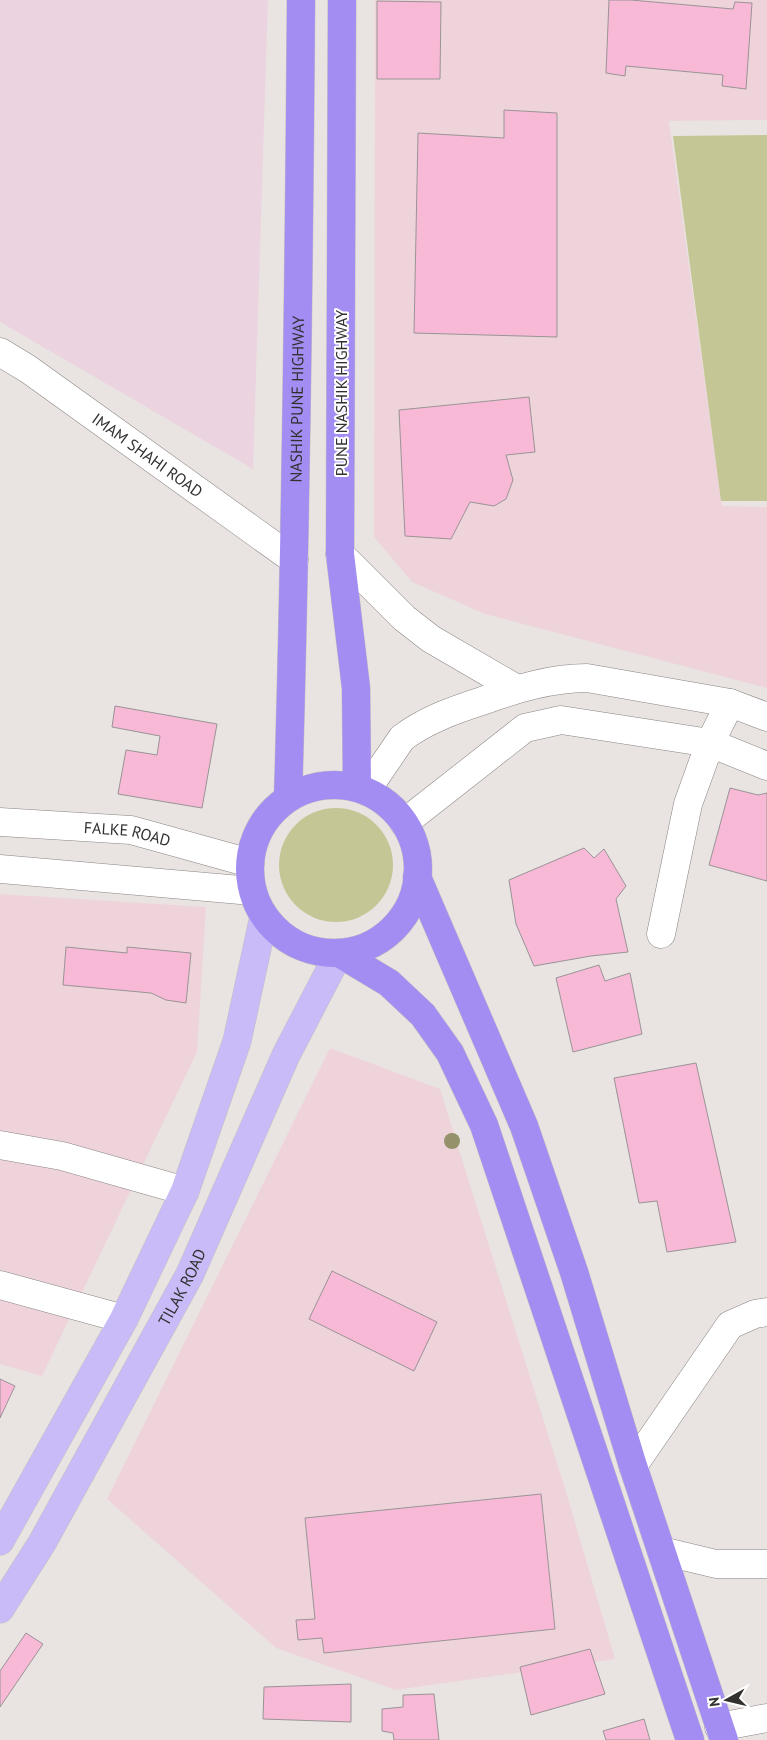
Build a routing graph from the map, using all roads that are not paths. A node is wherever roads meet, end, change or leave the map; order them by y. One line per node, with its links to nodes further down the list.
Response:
1 (301, 0): 5 (highway, NASHIK PUNE HIGHWAY)
2 (342, 0): 4 (highway, PUNE NASHIK HIGHWAY)
3 (0, 352): 5 (street, IMAM SHAHI ROAD)
4 (340, 554): 6 (street); 11 (highway, PUNE NASHIK HIGHWAY)
5 (294, 560): 12 (highway, NASHIK PUNE HIGHWAY)
6 (517, 689): 7 (street); 11 (street)
7 (730, 704): 8 (street); 9 (street)
8 (767, 717)
9 (710, 743): 10 (street); 14 (street); 20 (street)
10 (767, 766)
11 (361, 788): 12 (highway); 14 (highway)
12 (288, 798): 15 (highway)
13 (0, 822): 15 (street, FALKE ROAD)
14 (404, 822): 17 (highway)
15 (250, 863): 18 (highway)
16 (0, 869): 18 (street)
17 (418, 877): 21 (highway); 27 (highway)
18 (252, 891): 19 (highway)
19 (264, 916): 21 (highway); 23 (main road)
20 (661, 934)
21 (339, 954): 31 (main road, TILAK ROAD); 34 (highway)
22 (0, 1145): 23 (street)
23 (185, 1191): 26 (main road)
24 (0, 1285): 26 (street)
25 (767, 1312): 27 (street)
26 (124, 1319): 28 (main road)
27 (633, 1466): 29 (highway)
28 (0, 1541)
29 (662, 1551): 30 (street); 33 (highway)
30 (767, 1564)
31 (0, 1609)
32 (767, 1718): 33 (street)
33 (722, 1733)
34 (690, 1740)

